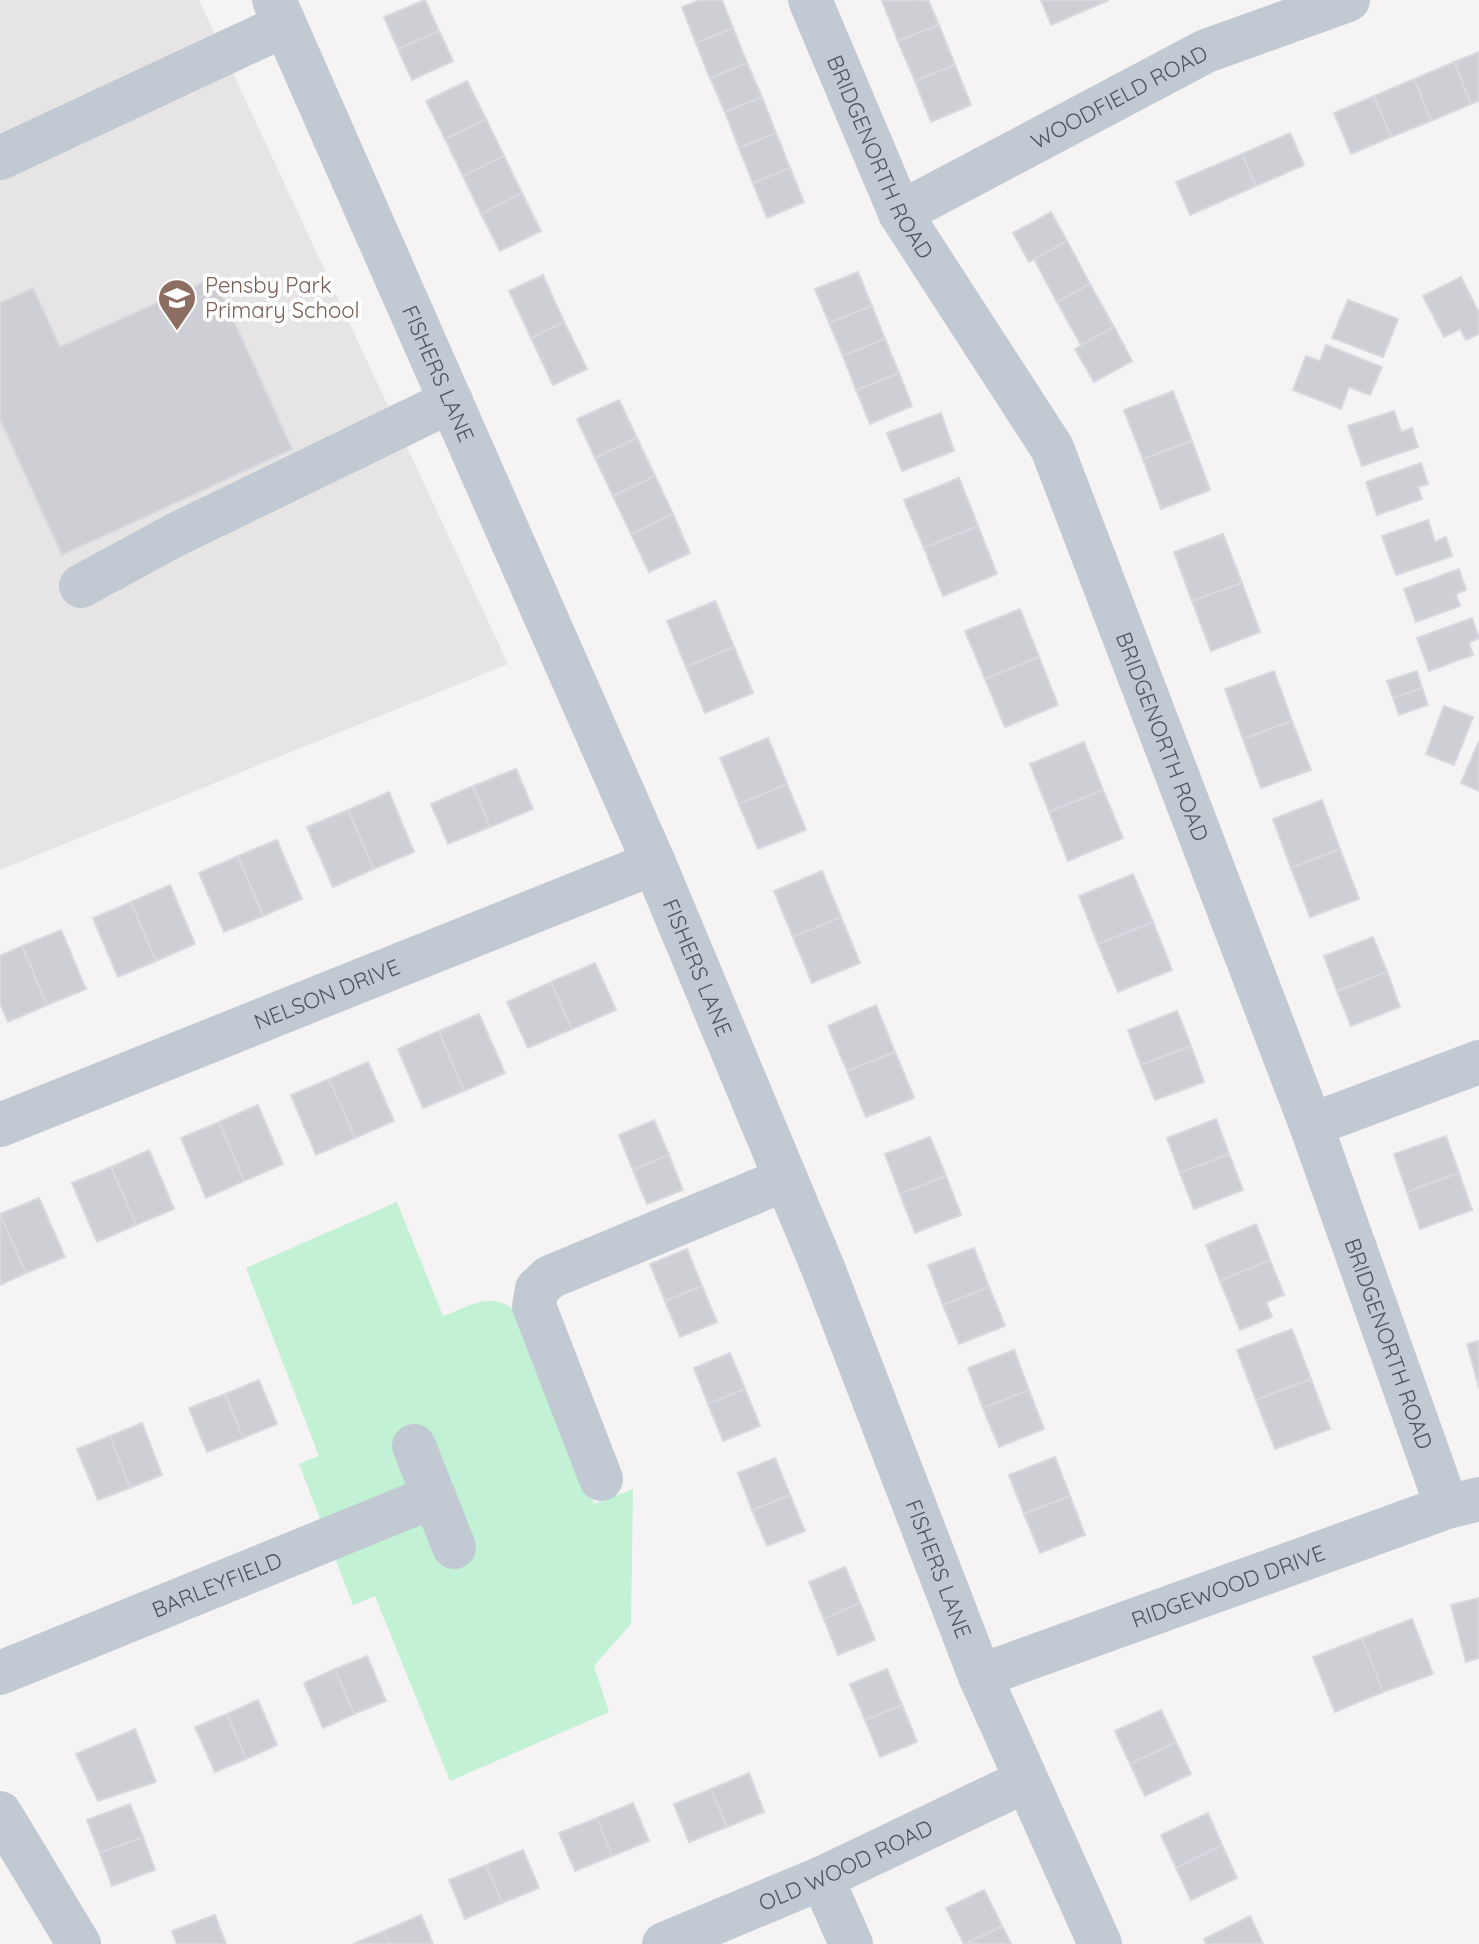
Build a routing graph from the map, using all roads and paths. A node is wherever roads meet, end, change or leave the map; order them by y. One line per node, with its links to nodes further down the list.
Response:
1 (810, 0): 5 (street, BRIDGENORTH ROAD)
2 (1348, 0): 5 (street, WOODFIELD ROAD)
3 (280, 12): 4 (street); 6 (street, FISHERS LANE)
4 (0, 158)
5 (900, 213): 11 (street, BRIDGENORTH ROAD)
6 (451, 401): 7 (street); 8 (street, FISHERS LANE)
7 (81, 586)
8 (654, 863): 10 (street, NELSON DRIVE); 12 (street, FISHERS LANE)
9 (1479, 1062): 11 (street)
10 (0, 1125)
11 (1311, 1125): 16 (street, BRIDGENORTH ROAD)
12 (786, 1179): 14 (street); 19 (street, FISHERS LANE)
13 (414, 1446): 15 (street)
14 (601, 1479)
15 (432, 1497): 17 (street); 18 (street, BARLEYFIELD)
16 (1463, 1503): 19 (street, RIDGEWOOD DRIVE)
17 (454, 1547)
18 (0, 1673)
19 (980, 1676): 20 (street, FISHERS LANE)
20 (1025, 1781): 22 (street, OLD WOOD ROAD); 26 (street, FISHERS LANE)
21 (0, 1813): 23 (street)
22 (822, 1878): 24 (street, OLD WOOD ROAD); 25 (street)
23 (79, 1944)
24 (664, 1944)
25 (851, 1944)
26 (1100, 1944)

